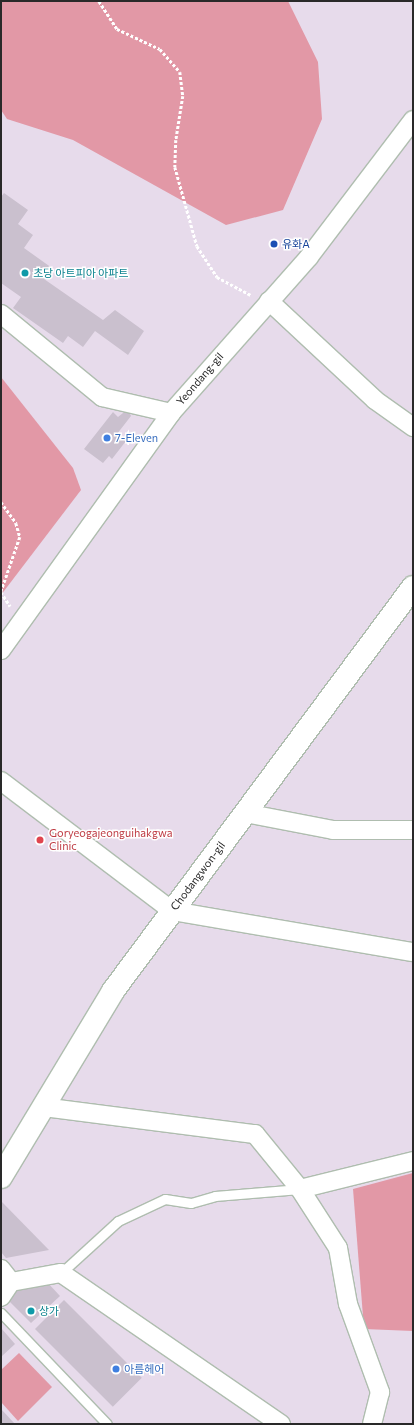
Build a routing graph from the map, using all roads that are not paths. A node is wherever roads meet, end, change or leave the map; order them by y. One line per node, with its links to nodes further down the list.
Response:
1 (413, 120): 2 (street, Yeondang-gil)
2 (266, 304): 4 (street, Yeondang-gil); 5 (street)
3 (1, 314): 4 (street)
4 (171, 412): 7 (street, Yeondang-gil)
5 (413, 427)
6 (413, 587): 9 (street, Chodangwon-gil)
7 (1, 650)
8 (1, 781): 11 (street)
9 (245, 813): 10 (street); 11 (street, Chodangwon-gil)
10 (413, 830)
11 (172, 911): 12 (street); 13 (street, Chodangwon-gil)
12 (413, 952)
13 (43, 1107): 15 (street, Chodangwon-gil); 16 (street)
14 (413, 1161): 16 (street)
15 (1, 1177)
16 (300, 1189): 17 (lane); 23 (street)
17 (61, 1273): 18 (street); 22 (street)
18 (6, 1275): 19 (street)
19 (1, 1297)
20 (1, 1313): 21 (lane)
21 (107, 1424)
22 (281, 1424)
23 (372, 1424)

